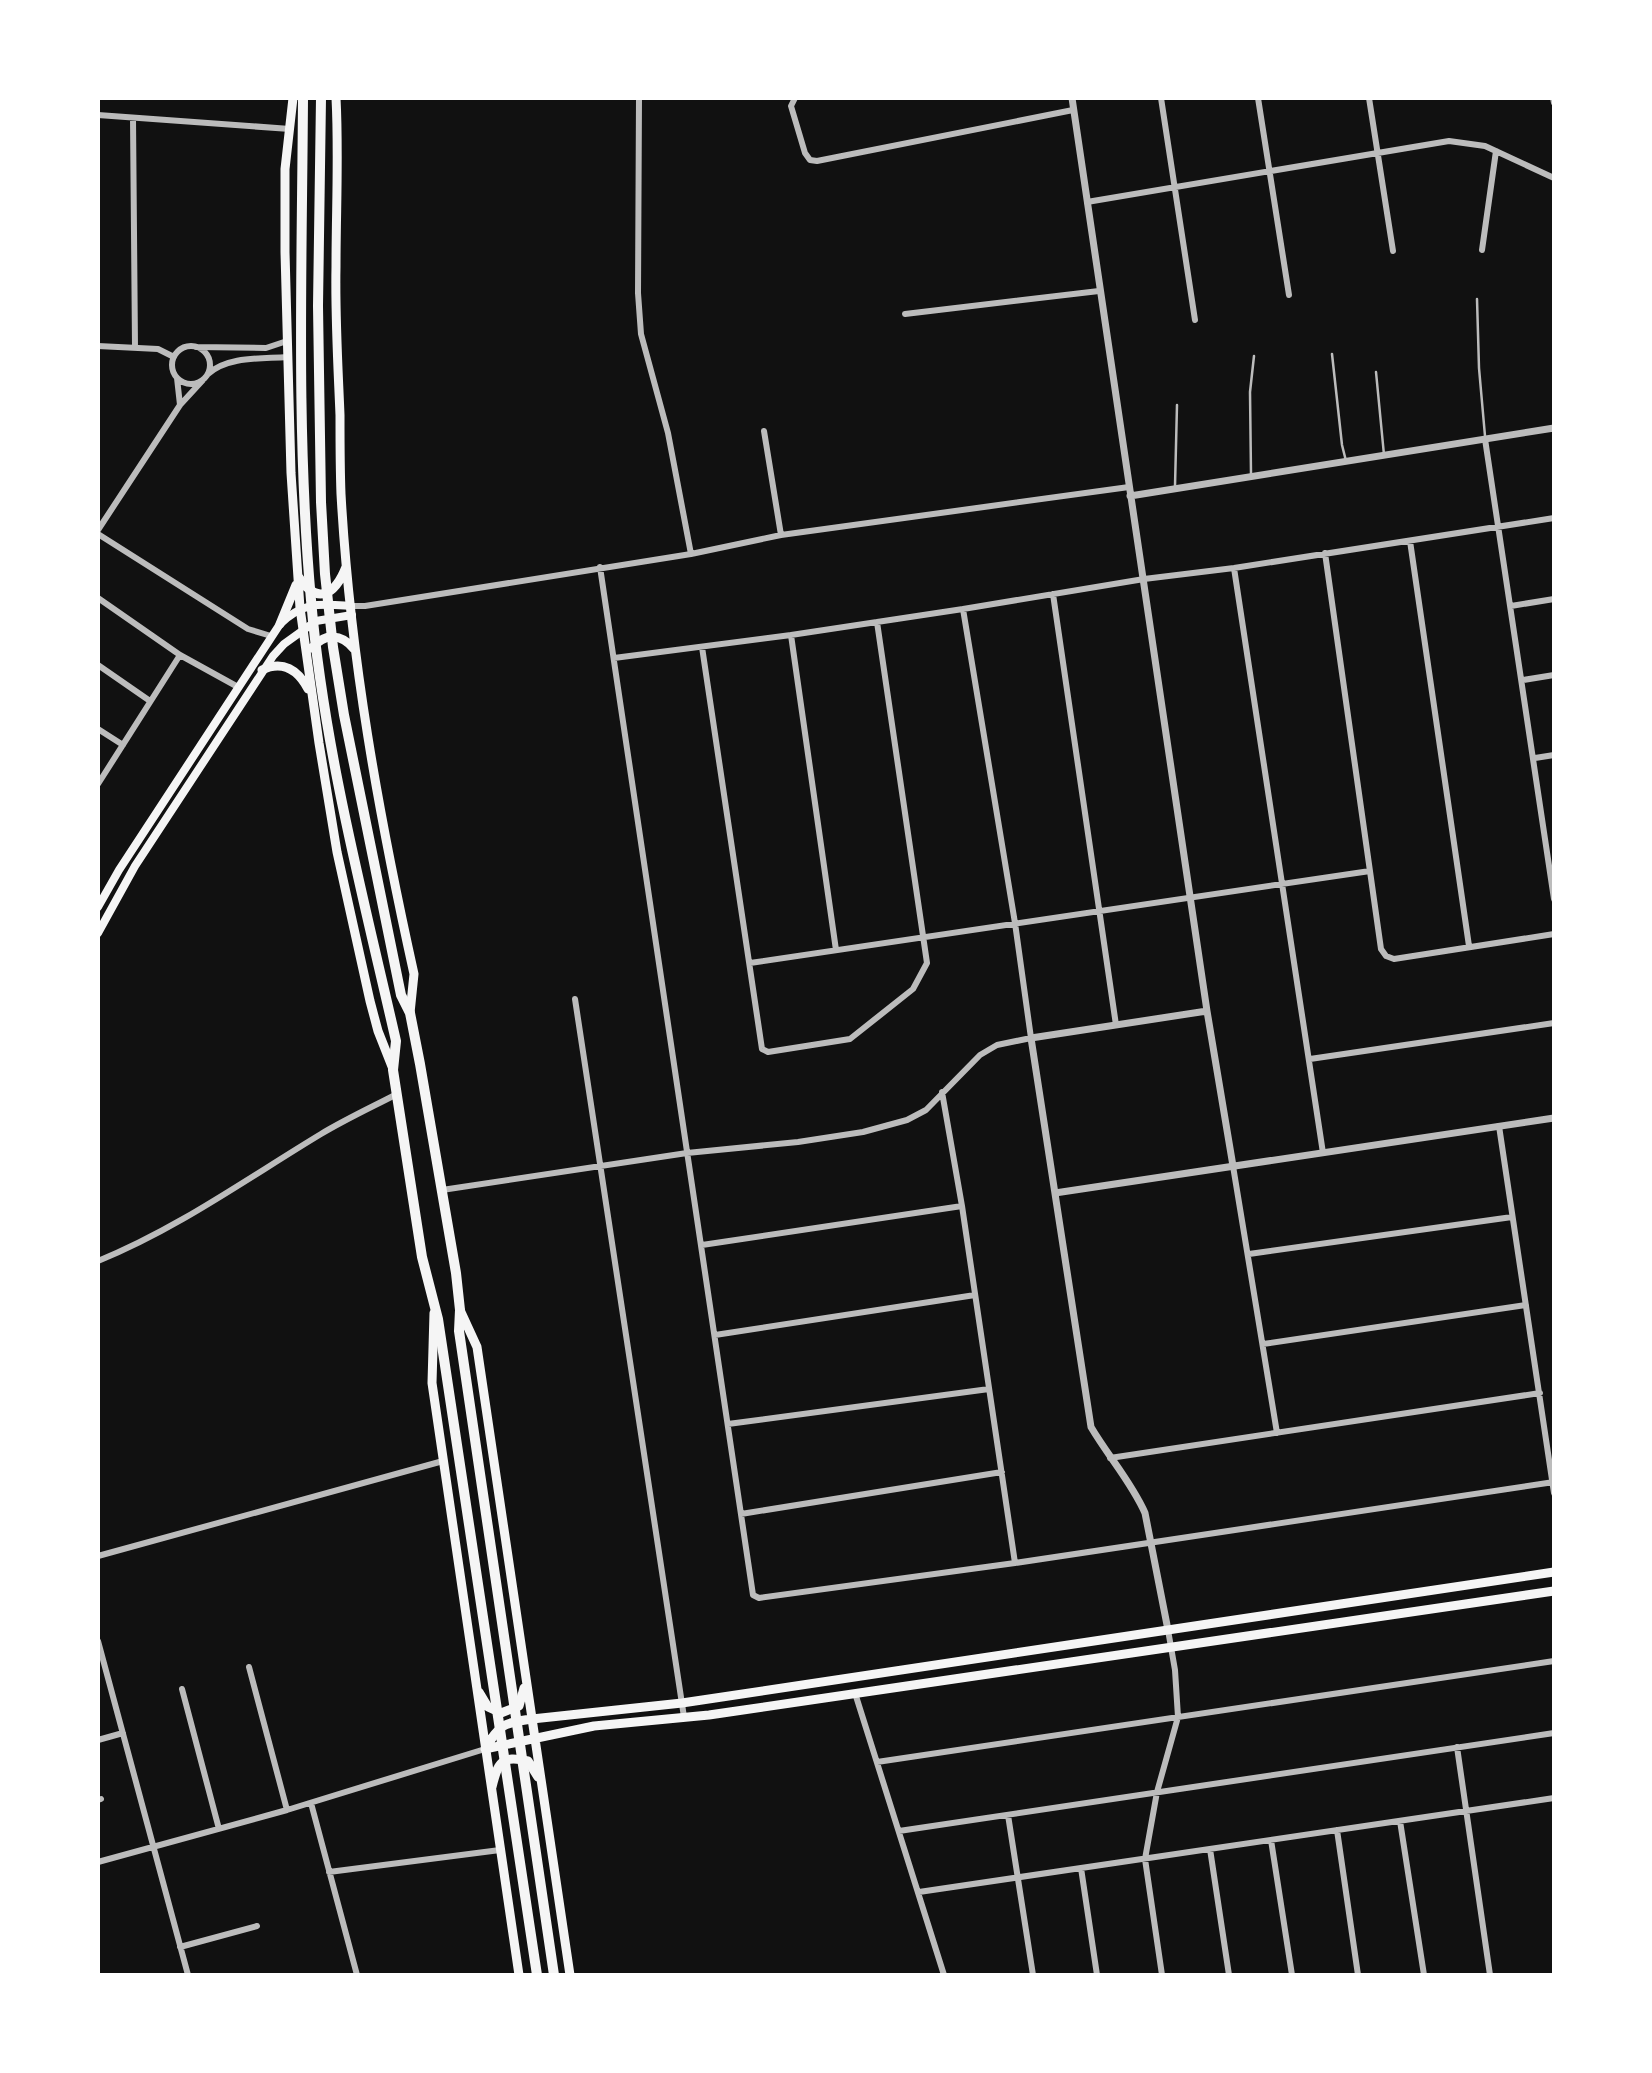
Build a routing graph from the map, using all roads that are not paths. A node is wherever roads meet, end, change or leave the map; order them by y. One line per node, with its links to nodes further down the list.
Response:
1 (293, 98): 14 (main road)
2 (303, 98): 111 (highway)
3 (321, 98): 106 (highway)
4 (336, 98): 56 (main road)
5 (639, 98): 55 (street)
6 (796, 98): 11 (street)
7 (1072, 98): 11 (street)
8 (1161, 98): 19 (street)
9 (1258, 98): 17 (street)
10 (1369, 98): 15 (street)
11 (1073, 110): 20 (street)
12 (98, 115): 13 (street)
13 (133, 118): 14 (street); 31 (street)
14 (290, 129): 28 (main road)
15 (1378, 151): 16 (street); 17 (street); 22 (street)
16 (1496, 151): 18 (street); 21 (street)
17 (1269, 173): 19 (street); 24 (street)
18 (1554, 178)
19 (1174, 187): 20 (street); 27 (street)
20 (1087, 202): 23 (street)
21 (1482, 250)
22 (1392, 251)
23 (1100, 291): 26 (street); 48 (street)
24 (1289, 295)
25 (1477, 299): 43 (lane)
26 (905, 314)
27 (1195, 320)
28 (287, 341): 30 (street); 35 (main road)
29 (98, 346): 31 (street)
30 (192, 346): 34 (street); 38 (street)
31 (135, 347): 34 (street)
32 (1332, 354): 45 (lane)
33 (1254, 356): 46 (lane)
34 (174, 357): 37 (street)
35 (287, 358): 38 (street); 59 (main road)
36 (1376, 372): 44 (lane)
37 (177, 378): 38 (street); 39 (street)
38 (205, 378): 39 (street)
39 (180, 405): 51 (street)
40 (1177, 405): 47 (lane)
41 (1554, 428): 43 (street)
42 (764, 431): 52 (street)
43 (1485, 439): 44 (street); 50 (street)
44 (1384, 455): 45 (street)
45 (1346, 461): 46 (street)
46 (1251, 477): 47 (street)
47 (1175, 489): 48 (street)
48 (1130, 492): 52 (street); 60 (street)
49 (1554, 518): 50 (street)
50 (1497, 527): 53 (street); 64 (street)
51 (98, 532): 72 (street)
52 (781, 536): 55 (street)
53 (1410, 541): 54 (street); 101 (street)
54 (1325, 553): 58 (street); 91 (street)
55 (691, 554): 57 (street)
56 (346, 565): 59 (main road); 67 (main road)
57 (600, 567): 67 (street); 77 (street)
58 (1234, 568): 60 (street); 92 (street)
59 (298, 577): 65 (main road); 69 (main road)
60 (1144, 579): 61 (street); 93 (street)
61 (1053, 594): 66 (street); 96 (street)
62 (98, 598): 75 (street)
63 (1554, 599): 64 (street)
64 (1511, 606): 81 (street)
65 (300, 608): 67 (main road); 69 (main road); 70 (main road)
66 (963, 609): 68 (street); 97 (street)
67 (351, 610): 70 (main road); 74 (main road)
68 (877, 622): 71 (street); 100 (street)
69 (280, 624): 72 (main road)
70 (303, 630): 76 (main road); 79 (main road)
71 (791, 635): 73 (street); 102 (street)
72 (271, 636): 82 (main road)
73 (702, 647): 77 (street); 103 (street)
74 (354, 649): 76 (main road); 106 (main road)
75 (180, 655): 82 (street); 84 (street)
76 (307, 657): 83 (main road)
77 (614, 658): 116 (street)
78 (98, 665): 84 (street)
79 (262, 670): 83 (main road); 98 (main road)
80 (1554, 675): 81 (street)
81 (1522, 680): 88 (street)
82 (238, 687): 95 (main road)
83 (312, 696): 111 (main road)
84 (150, 701): 86 (street)
85 (98, 729): 86 (street)
86 (123, 745): 89 (street)
87 (1554, 755): 88 (street)
88 (1535, 758): 90 (street)
89 (98, 784)
90 (1550, 847): 94 (street)
91 (1370, 871): 92 (street); 101 (street)
92 (1284, 883): 93 (street); 110 (street)
93 (1191, 897): 96 (street); 105 (street)
94 (1554, 899)
95 (98, 907)
96 (1098, 911): 97 (street); 108 (street)
97 (1015, 923): 100 (street); 109 (street)
98 (99, 929)
99 (1554, 934): 101 (street)
100 (924, 937): 102 (street); 103 (street)
101 (1469, 947)
102 (836, 950): 103 (street)
103 (750, 963)
104 (575, 999): 119 (street)
105 (1207, 1011): 108 (street); 118 (street)
106 (410, 1013): 120 (highway)
107 (1554, 1023): 110 (street)
108 (1116, 1025): 109 (street)
109 (1031, 1038): 112 (street); 121 (street)
110 (1310, 1059): 117 (street)
111 (393, 1070): 113 (highway)
112 (942, 1092): 116 (street); 122 (street)
113 (397, 1094): 126 (street); 128 (highway)
114 (1554, 1118): 115 (street)
115 (1499, 1126): 117 (street); 123 (street)
116 (687, 1153): 119 (street); 124 (street)
117 (1323, 1153): 118 (street)
118 (1233, 1166): 121 (street); 125 (street)
119 (600, 1167): 120 (street); 157 (street)
120 (442, 1191): 130 (highway)
121 (1055, 1193): 137 (street)
122 (962, 1206): 124 (street); 127 (street)
123 (1512, 1217): 125 (street); 129 (street)
124 (702, 1245): 131 (street)
125 (1249, 1254): 132 (street)
126 (98, 1261)
127 (975, 1295): 131 (street); 133 (street)
128 (435, 1304): 138 (main road); 195 (highway)
129 (1525, 1305): 132 (street); 134 (street)
130 (460, 1310): 153 (main road); 196 (highway)
131 (715, 1335): 135 (street)
132 (1263, 1344): 136 (street)
133 (989, 1389): 135 (street); 139 (street)
134 (1540, 1393): 136 (street); 140 (street)
135 (728, 1424): 142 (street)
136 (1277, 1433): 137 (street)
137 (1110, 1458): 143 (street)
138 (443, 1461): 144 (street); 154 (main road)
139 (1002, 1472): 142 (street); 145 (street)
140 (1553, 1482): 141 (street); 143 (street)
141 (1554, 1493)
142 (741, 1514): 145 (street)
143 (1151, 1542): 145 (street); 148 (street)
144 (98, 1556)
145 (1015, 1563)
146 (1554, 1572): 148 (main road)
147 (1554, 1591): 150 (main road)
148 (1168, 1630): 150 (street); 157 (main road)
149 (98, 1641): 162 (street)
150 (1170, 1647): 156 (main road); 159 (street)
151 (1554, 1661): 159 (street)
152 (249, 1667): 173 (street)
153 (525, 1673): 154 (main road); 160 (main road)
154 (476, 1684): 166 (main road)
155 (182, 1689): 177 (street)
156 (855, 1693): 158 (main road); 167 (street)
157 (682, 1703): 158 (street); 160 (main road)
158 (684, 1717): 163 (main road)
159 (1178, 1717): 167 (street); 170 (street)
160 (532, 1718): 163 (main road); 166 (main road)
161 (1554, 1732): 165 (street)
162 (123, 1733): 164 (street); 181 (street)
163 (535, 1738): 166 (main road); 168 (main road)
164 (98, 1740)
165 (1457, 1747): 170 (street); 174 (street)
166 (485, 1749): 169 (main road); 172 (street)
167 (877, 1762): 179 (street)
168 (543, 1788): 169 (main road); 197 (main road)
169 (491, 1792): 183 (main road)
170 (1157, 1792): 175 (street); 184 (street)
171 (1554, 1798): 174 (street)
172 (311, 1803): 173 (street); 187 (street)
173 (287, 1810): 177 (street)
174 (1466, 1811): 176 (street); 206 (street)
175 (1008, 1815): 179 (street); 188 (street)
176 (1400, 1821): 178 (street); 205 (street)
177 (219, 1829): 181 (street)
178 (1336, 1830): 180 (street); 204 (street)
179 (899, 1831): 189 (street)
180 (1271, 1840): 182 (street); 203 (street)
181 (153, 1848): 185 (street); 191 (street)
182 (1210, 1849): 184 (street); 202 (street)
183 (500, 1850): 187 (street); 194 (main road)
184 (1145, 1859): 186 (street); 201 (street)
185 (98, 1862)
186 (1081, 1868): 188 (street); 200 (street)
187 (328, 1872): 193 (street)
188 (1018, 1878): 189 (street); 199 (street)
189 (919, 1892): 198 (street)
190 (257, 1926): 191 (street)
191 (180, 1947): 192 (street)
192 (188, 1975)
193 (357, 1975)
194 (519, 1975)
195 (537, 1975)
196 (554, 1975)
197 (570, 1975)
198 (944, 1975)
199 (1033, 1975)
200 (1097, 1975)
201 (1162, 1975)
202 (1229, 1975)
203 (1292, 1975)
204 (1358, 1975)
205 (1424, 1975)
206 (1490, 1975)

